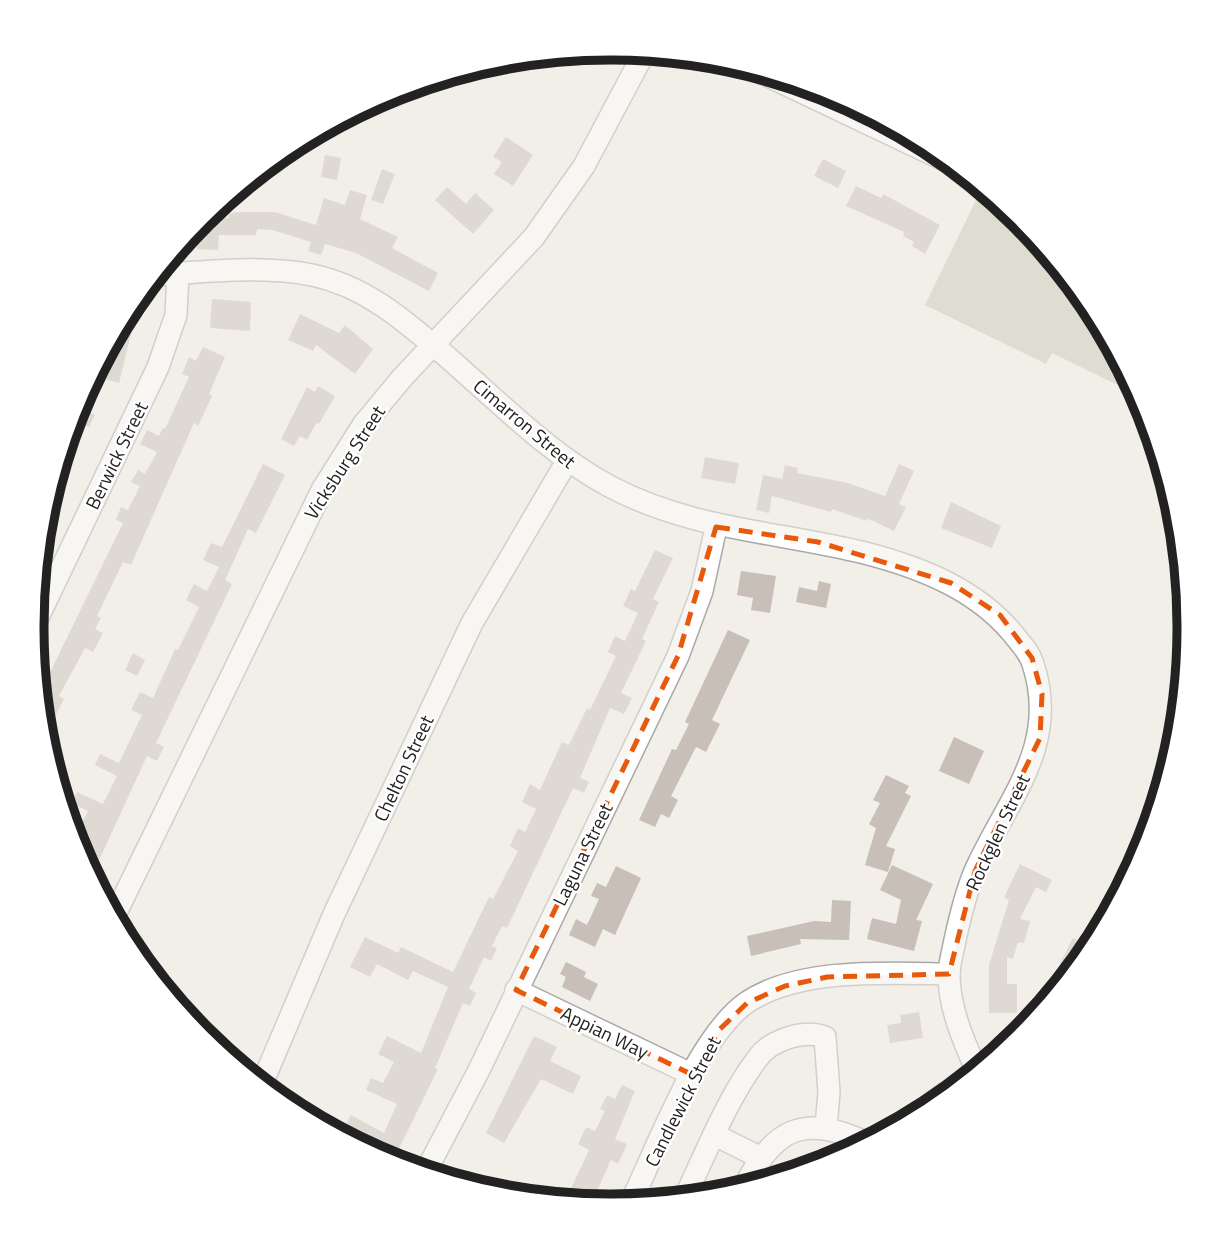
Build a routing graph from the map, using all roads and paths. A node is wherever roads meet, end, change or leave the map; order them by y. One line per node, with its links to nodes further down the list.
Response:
1 (640, 61): 4 (street, Vicksburg Street)
2 (167, 274): 3 (street, Cimarron Street)
3 (178, 274): 4 (street, Cimarron Street); 7 (street, Berwick Street)
4 (433, 345): 5 (street, Cimarron Street); 9 (street, Vicksburg Street)
5 (567, 461): 6 (street, Cimarron Street); 14 (street, Chelton Street)
6 (716, 527): 8 (street, Cimarron Street); 11 (street, Laguna Street)
7 (45, 604)
8 (1041, 714): 10 (street, Rockglen Street)
9 (119, 908)
10 (949, 974): 12 (street, Rockglen Street); 13 (street, Candlewick Street)
11 (516, 990): 13 (street, Appian Way); 19 (street, Laguna Street)
12 (974, 1062)
13 (693, 1075): 22 (street, Candlewick Street)
14 (265, 1077)
15 (826, 1127): 16 (street); 17 (street); 18 (street)
16 (715, 1135): 18 (street); 21 (street)
17 (854, 1138)
18 (759, 1157): 20 (street)
19 (429, 1164)
20 (750, 1176)
21 (689, 1188)
22 (635, 1193)

